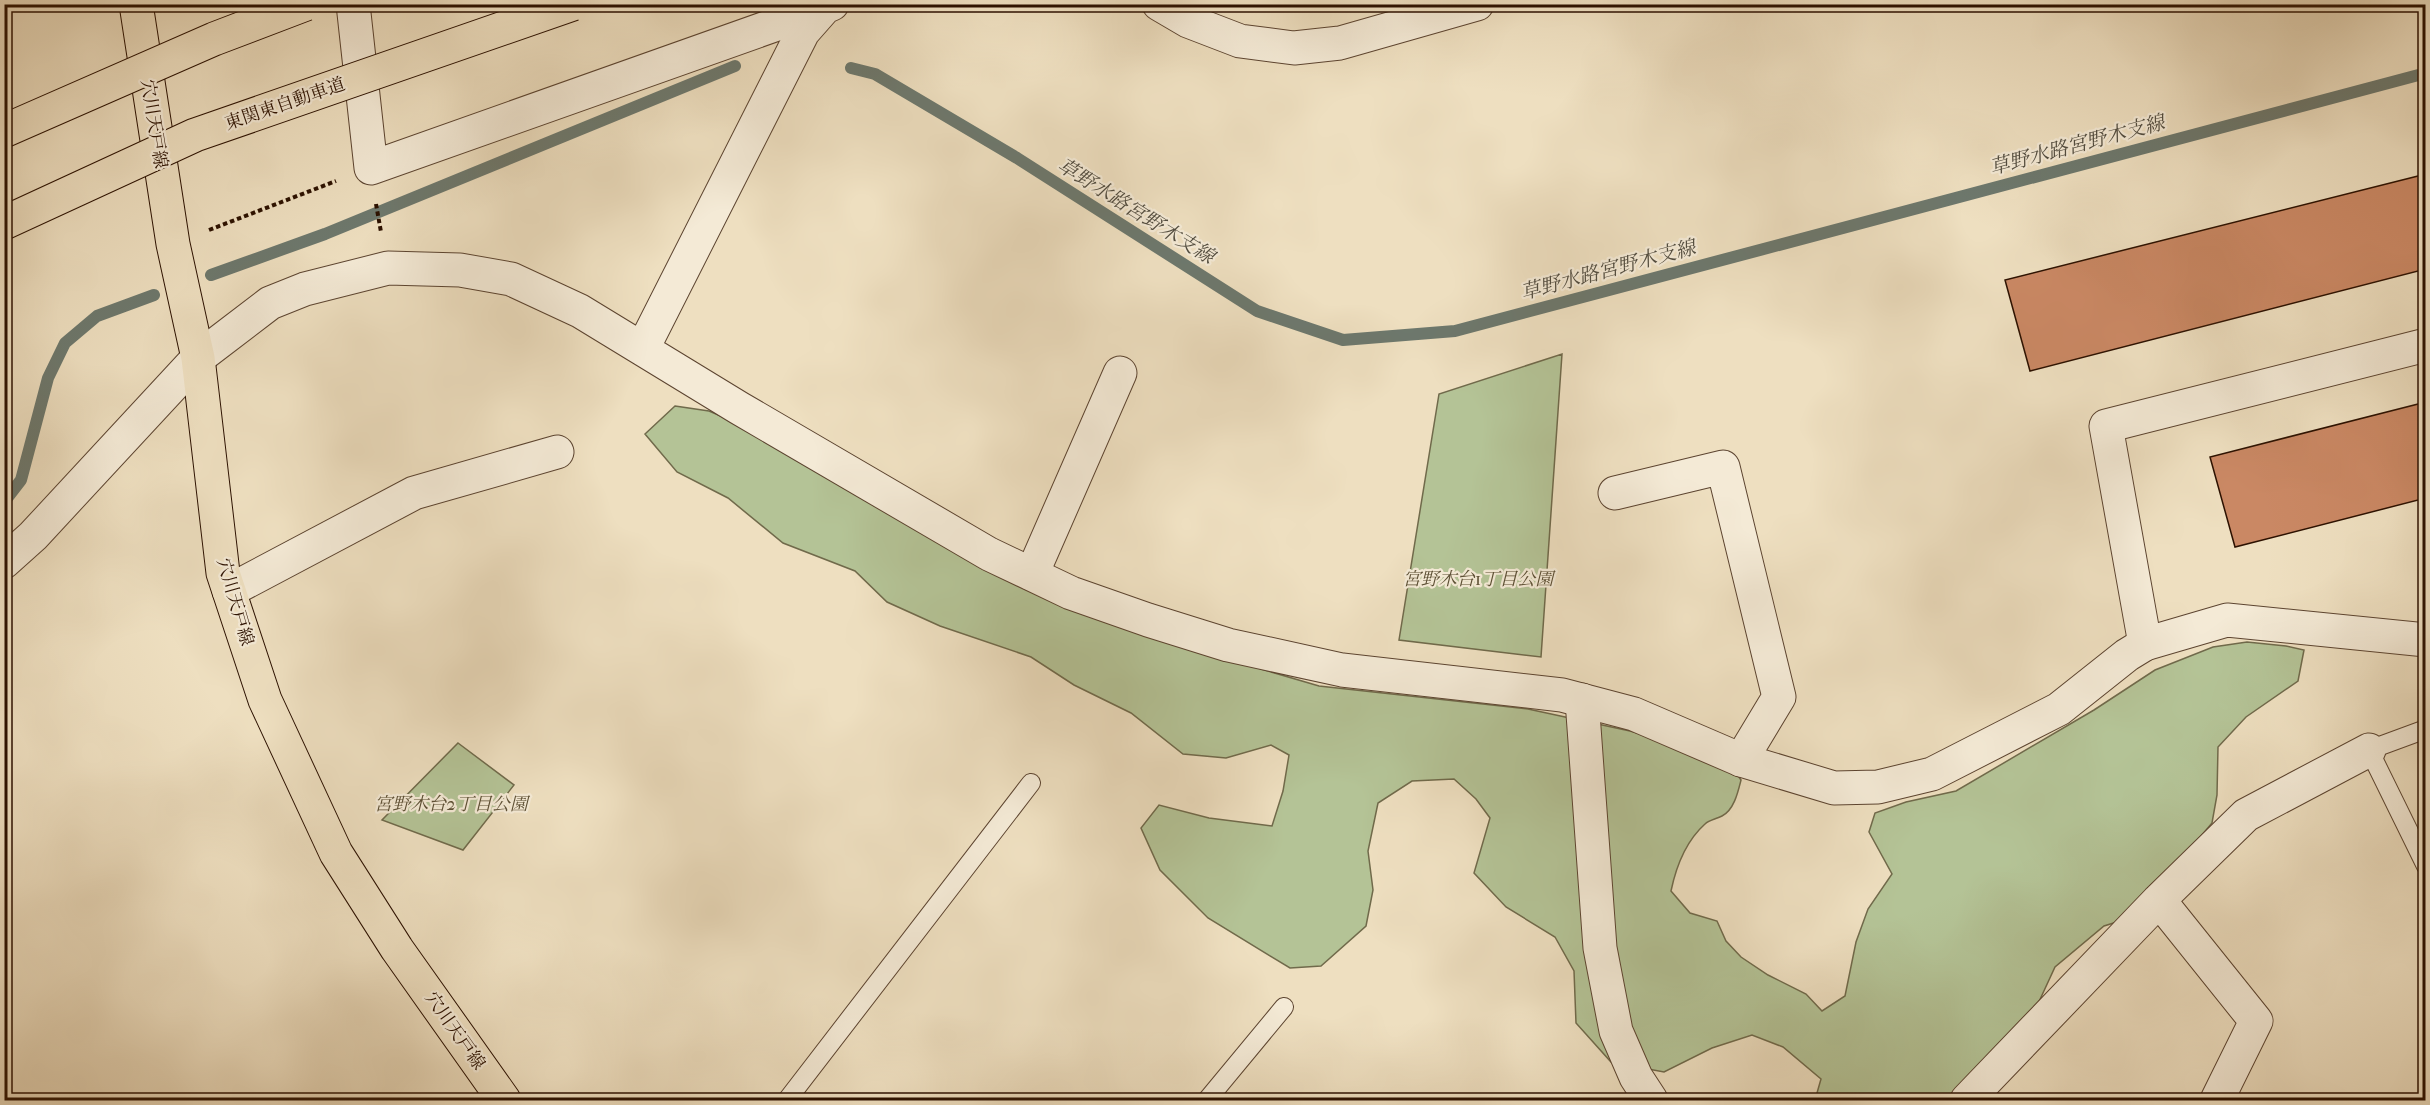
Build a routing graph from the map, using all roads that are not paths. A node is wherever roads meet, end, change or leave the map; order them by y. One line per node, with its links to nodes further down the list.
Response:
1 (135, 4): 12 (main road, 穴川天戸線)
2 (306, 4): 8 (main road, bridge)
3 (353, 4): 7 (street)
4 (573, 4): 9 (main road, 東関東自動車道, bridge)
5 (1160, 4): 6 (street)
6 (1477, 4)
7 (828, 6): 11 (street)
8 (4, 131)
9 (4, 223)
10 (2426, 345): 20 (street)
11 (644, 348): 12 (street); 17 (street)
12 (198, 357): 16 (street); 18 (main road, 穴川天戸線)
13 (1120, 373): 17 (street)
14 (557, 452): 18 (street)
15 (1615, 493): 24 (street)
16 (4, 562)
17 (1032, 574): 21 (street)
18 (229, 591): 29 (main road, 穴川天戸線)
19 (2426, 640): 20 (street)
20 (2145, 644): 24 (street)
21 (1582, 700): 24 (street); 32 (street)
22 (2426, 729): 23 (lane)
23 (2369, 750): 26 (lane); 27 (street)
24 (1741, 760)
25 (1031, 783): 30 (lane)
26 (2426, 866)
27 (2158, 900): 33 (street); 34 (street)
28 (1284, 1007): 31 (lane)
29 (504, 1101)
30 (787, 1101)
31 (1207, 1101)
32 (1651, 1101)
33 (1966, 1101)
34 (2217, 1101)

